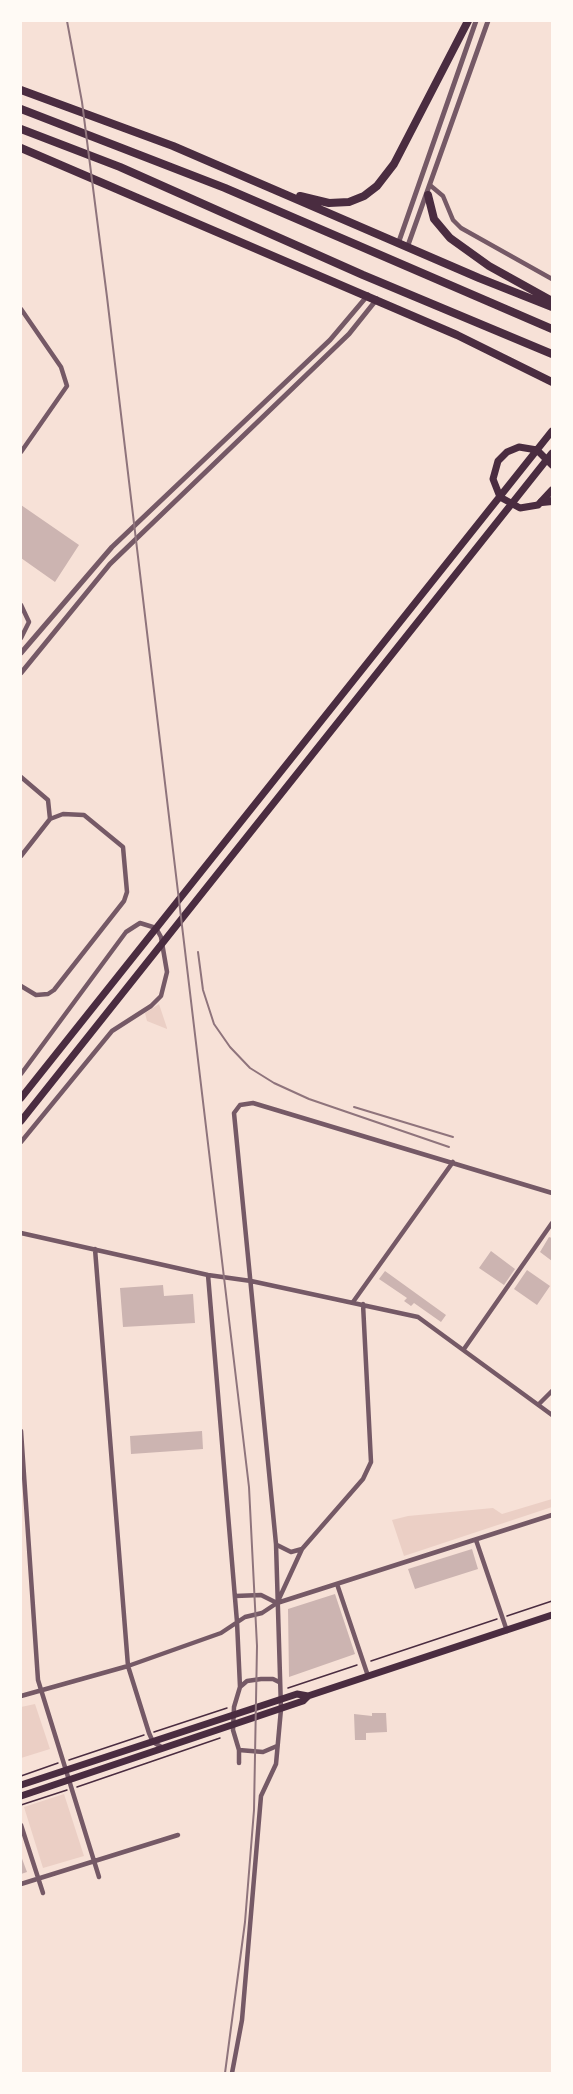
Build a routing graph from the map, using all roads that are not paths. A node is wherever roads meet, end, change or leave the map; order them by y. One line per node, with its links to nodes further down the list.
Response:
1 (468, 21): 8 (highway)
2 (476, 21): 11 (street)
3 (488, 21): 9 (street)
4 (21, 90): 8 (highway)
5 (21, 109): 19 (highway)
6 (21, 129): 20 (highway)
7 (21, 148): 15 (highway)
8 (251, 179): 17 (highway)
9 (431, 186): 10 (street); 13 (street)
10 (428, 195): 12 (street); 16 (highway)
11 (398, 244)
12 (407, 248)
13 (552, 279)
14 (368, 295): 33 (street)
15 (381, 301): 21 (highway); 34 (street)
16 (552, 301)
17 (552, 307)
18 (21, 309): 24 (street)
19 (552, 328)
20 (552, 354)
21 (552, 382)
22 (552, 431): 23 (main road)
23 (537, 450): 25 (main road); 27 (main road); 27 (main road)
24 (21, 453)
25 (551, 459): 30 (main road)
26 (552, 490): 29 (main road)
27 (500, 497): 30 (main road); 40 (main road)
28 (552, 501): 29 (highway)
29 (542, 502): 30 (main road)
30 (510, 505): 41 (main road)
31 (21, 605): 32 (street)
32 (21, 638)
33 (21, 653)
34 (21, 673)
35 (21, 777): 36 (street)
36 (50, 819): 37 (street); 38 (street)
37 (21, 856)
38 (21, 986)
39 (21, 1074): 42 (street)
40 (21, 1098)
41 (21, 1121)
42 (21, 1142)
43 (453, 1162): 44 (street); 49 (street); 50 (street)
44 (552, 1193)
45 (552, 1223): 52 (street)
46 (21, 1233): 47 (street)
47 (95, 1249): 48 (street); 67 (street)
48 (208, 1275): 49 (street); 62 (street)
49 (251, 1281): 50 (street); 59 (street)
50 (353, 1302): 51 (street)
51 (363, 1304): 52 (street); 60 (street)
52 (464, 1349): 54 (street)
53 (552, 1390): 54 (street)
54 (539, 1404): 55 (street)
55 (552, 1415)
56 (21, 1431): 71 (street)
57 (552, 1515): 58 (street)
58 (476, 1540): 61 (street); 66 (street)
59 (276, 1544): 60 (street); 63 (street)
60 (302, 1550): 63 (street)
61 (337, 1584): 63 (street); 68 (street)
62 (235, 1596): 63 (street); 65 (street)
63 (277, 1603): 65 (street); 69 (street)
64 (552, 1616): 66 (main road)
65 (237, 1622): 67 (street); 70 (street)
66 (507, 1631): 68 (main road)
67 (128, 1666): 71 (street); 78 (street)
68 (368, 1676): 73 (main road)
69 (279, 1682): 70 (street); 74 (street)
70 (240, 1687): 76 (street)
71 (41, 1691): 72 (street); 83 (street)
72 (21, 1696)
73 (308, 1696): 74 (main road); 75 (main road)
74 (280, 1700): 75 (street); 76 (main road)
75 (281, 1709): 77 (main road); 79 (street)
76 (233, 1716): 77 (street); 78 (main road)
77 (233, 1726): 80 (main road); 81 (street)
78 (153, 1742): 80 (street); 83 (main road)
79 (277, 1746): 81 (street); 94 (street)
80 (164, 1748): 84 (main road)
81 (239, 1750): 82 (street)
82 (239, 1763)
83 (65, 1771): 84 (street); 85 (main road)
84 (68, 1780): 86 (main road); 89 (street)
85 (21, 1785)
86 (21, 1796)
87 (21, 1825): 91 (street)
88 (178, 1835): 89 (street)
89 (94, 1860): 90 (street); 91 (street)
90 (99, 1877)
91 (38, 1878): 92 (street); 93 (street)
92 (21, 1884)
93 (43, 1893)
94 (232, 2073)

